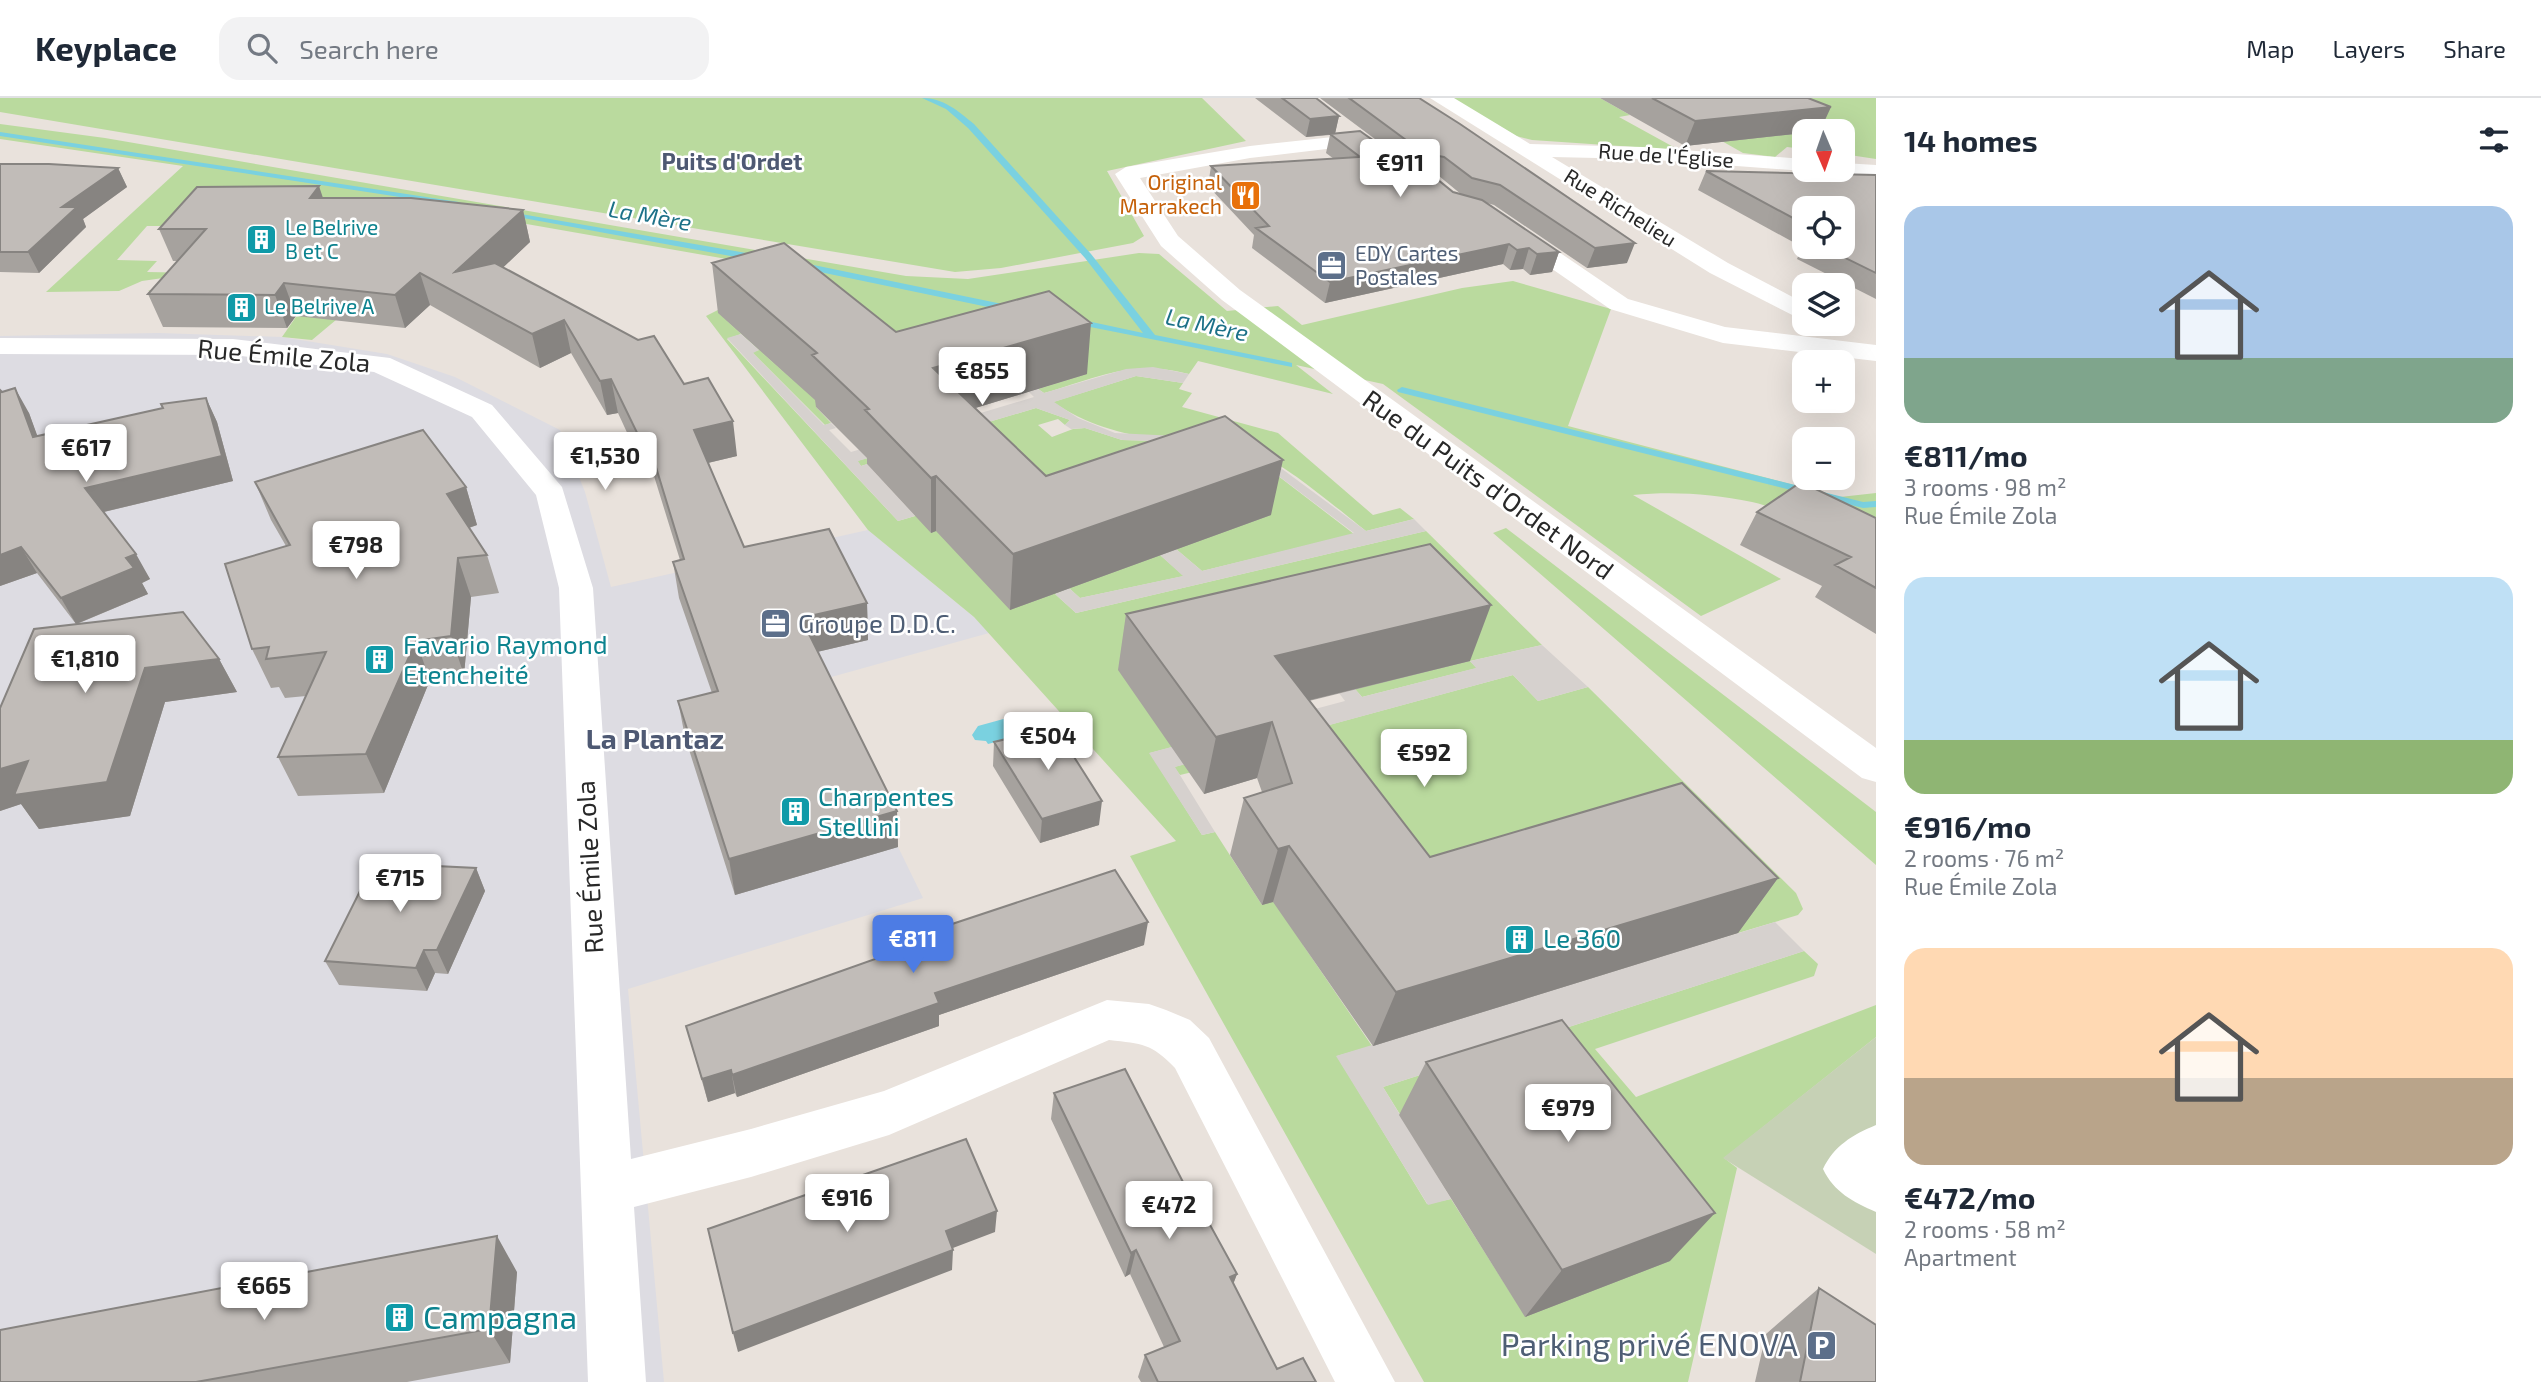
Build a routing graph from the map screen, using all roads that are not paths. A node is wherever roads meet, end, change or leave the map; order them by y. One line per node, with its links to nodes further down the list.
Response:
1 (1440, 98): 4 (street, Rue Richelieu)
2 (1340, 125): 3 (street)
3 (1361, 140): 5 (street); 14 (street, Rue du Puits d'Ordet Nord)
4 (1527, 150): 6 (street, Rue de l'Église); 10 (street, Rue Richelieu)
5 (1379, 153)
6 (1792, 164)
7 (1855, 170): 8 (street)
8 (1876, 172)
9 (1496, 220): 13 (street)
10 (1792, 307)
11 (1850, 336): 13 (street)
12 (0, 346): 17 (street, Rue Émile Zola)
13 (1876, 350)
14 (1876, 768)
15 (1876, 1149): 16 (street)
16 (1876, 1187)
17 (607, 1189): 18 (street, Rue Émile Zola); 19 (street)
18 (617, 1382)
19 (1366, 1382)

